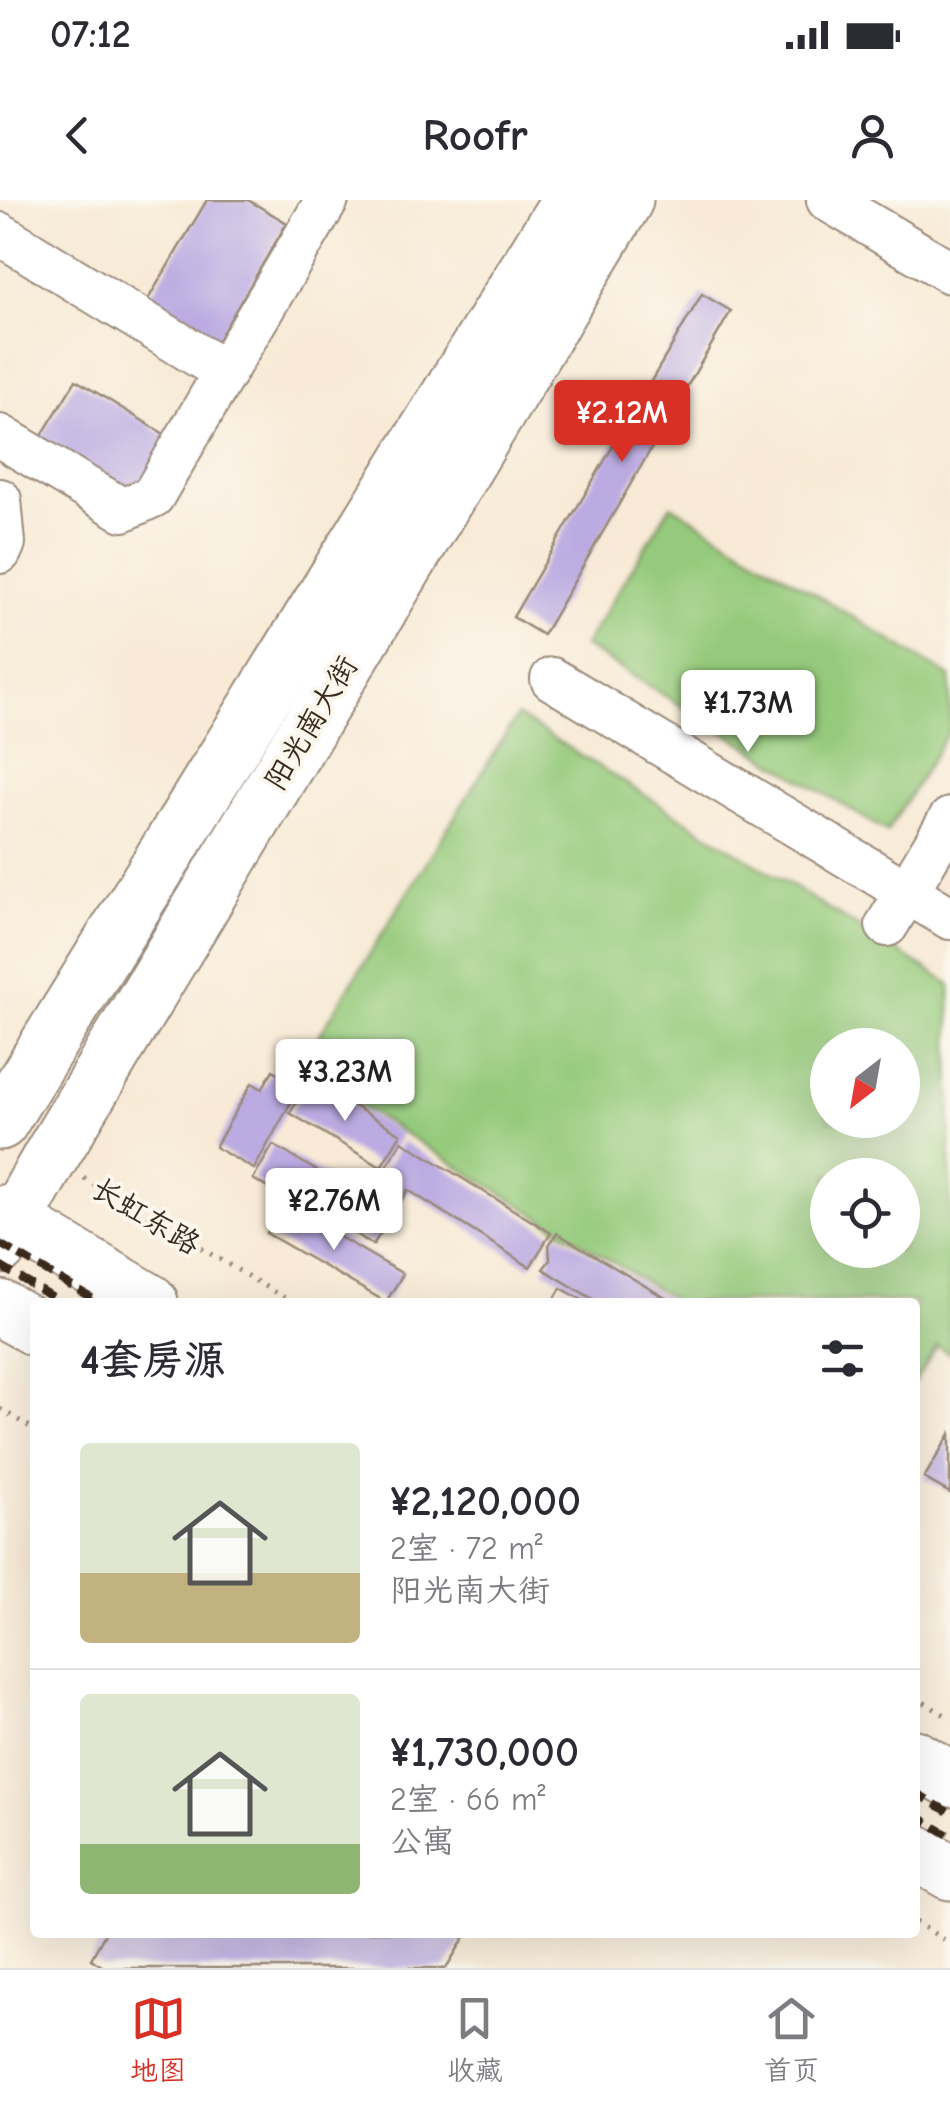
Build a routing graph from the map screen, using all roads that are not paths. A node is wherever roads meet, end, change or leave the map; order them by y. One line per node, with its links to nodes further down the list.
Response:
1 (327, 200): 7 (street)
2 (570, 200): 15 (main road, 阳光南大街)
3 (624, 200): 16 (main road, 阳光南大街)
4 (828, 200): 6 (street)
5 (0, 234): 7 (street)
6 (950, 272)
7 (225, 372): 8 (street)
8 (0, 436)
9 (0, 500): 10 (street)
10 (0, 552)
11 (552, 679): 13 (street)
12 (950, 819): 13 (street)
13 (897, 909): 14 (street)
14 (950, 918)
15 (0, 1122)
16 (5, 1227): 17 (main road)
17 (142, 1298)
18 (0, 1308): 19 (main road)
19 (30, 1325)
20 (920, 1761): 21 (main road)
21 (950, 1778)
22 (920, 1855): 23 (main road)
23 (950, 1872)

